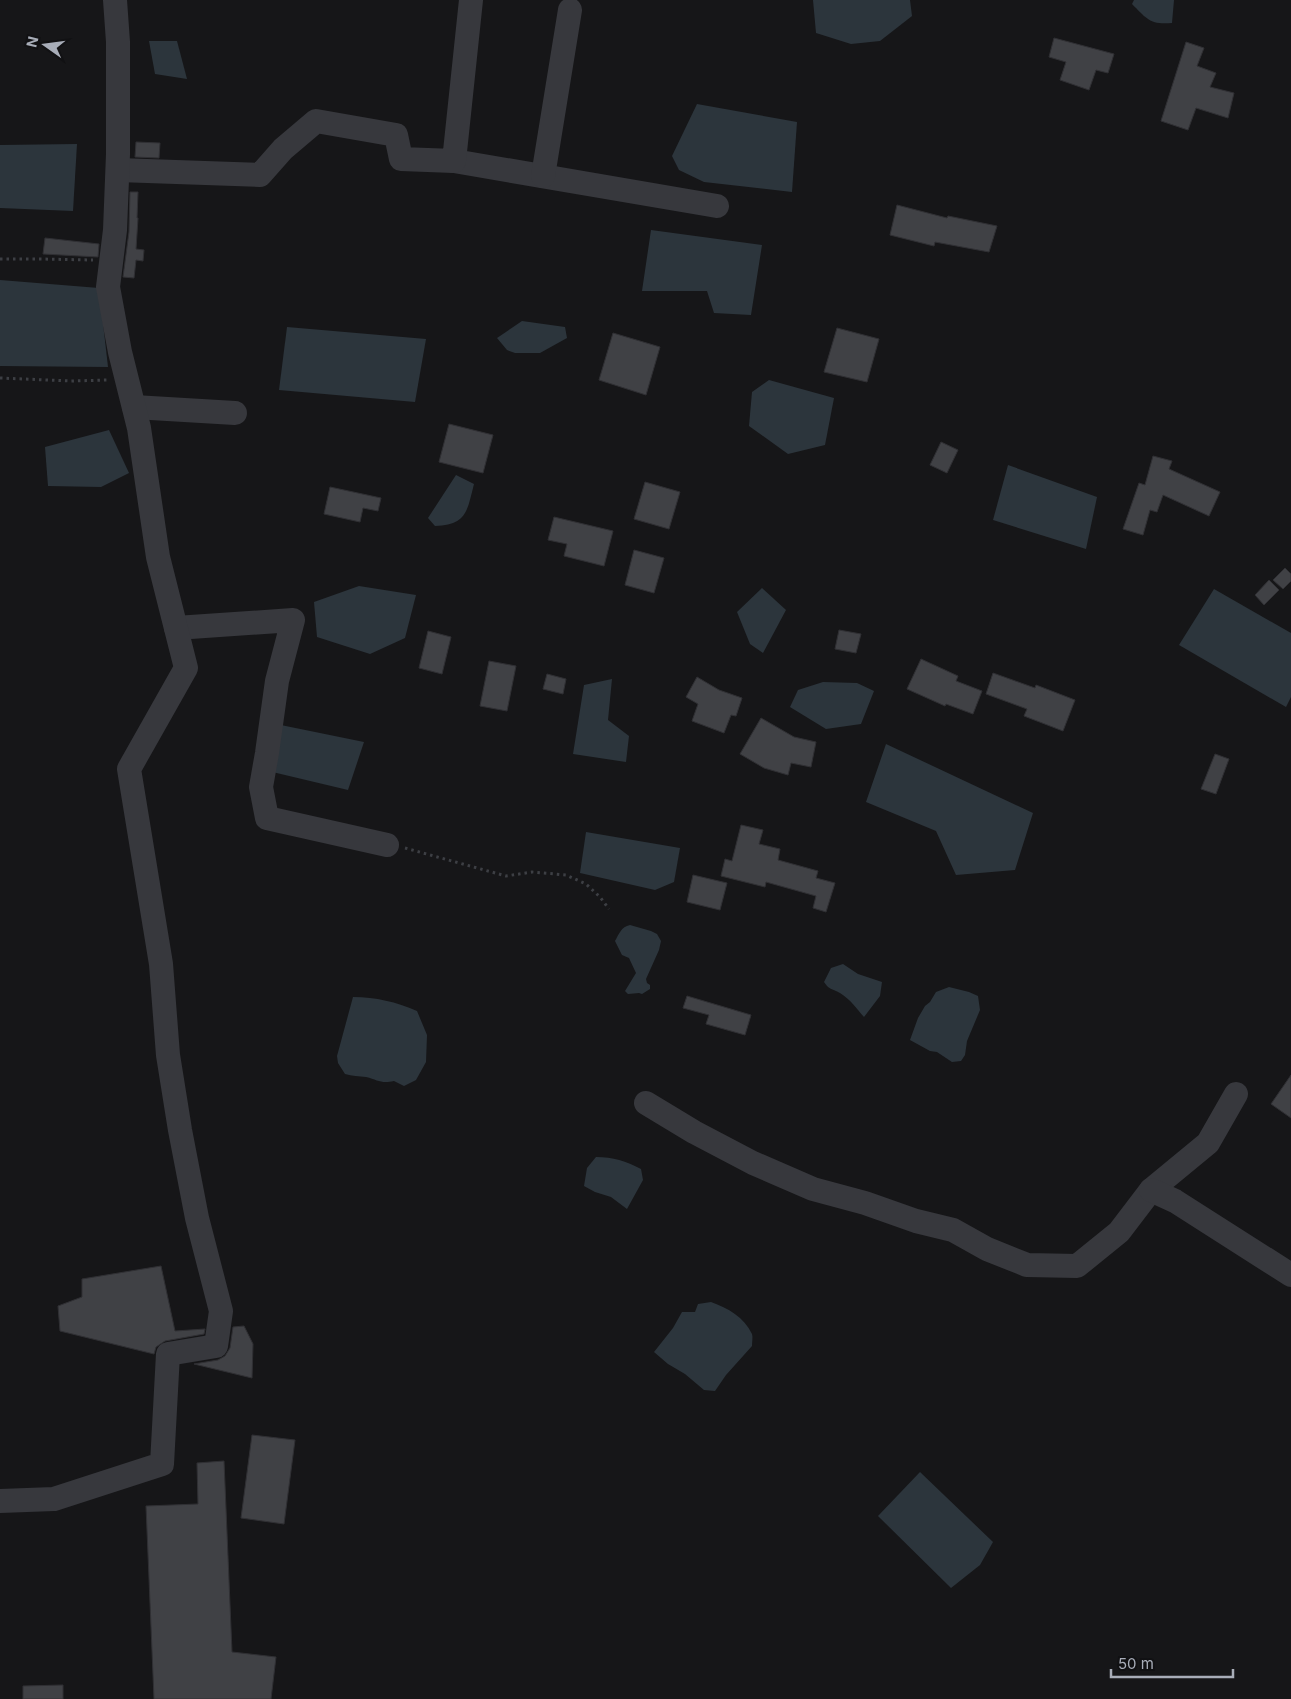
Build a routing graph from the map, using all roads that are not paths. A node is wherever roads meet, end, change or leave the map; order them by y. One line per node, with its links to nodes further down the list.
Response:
1 (115, 0): 5 (street)
2 (471, 0): 4 (street)
3 (570, 10): 6 (street)
4 (454, 161): 5 (street); 6 (street)
5 (118, 170): 8 (street)
6 (543, 176): 7 (street)
7 (717, 206)
8 (134, 407): 9 (street); 10 (street)
9 (235, 413)
10 (176, 628): 11 (street); 16 (street)
11 (387, 845)
12 (1236, 1094): 14 (street)
13 (646, 1103): 14 (street)
14 (1152, 1190): 15 (street)
15 (1291, 1275)
16 (0, 1501)

